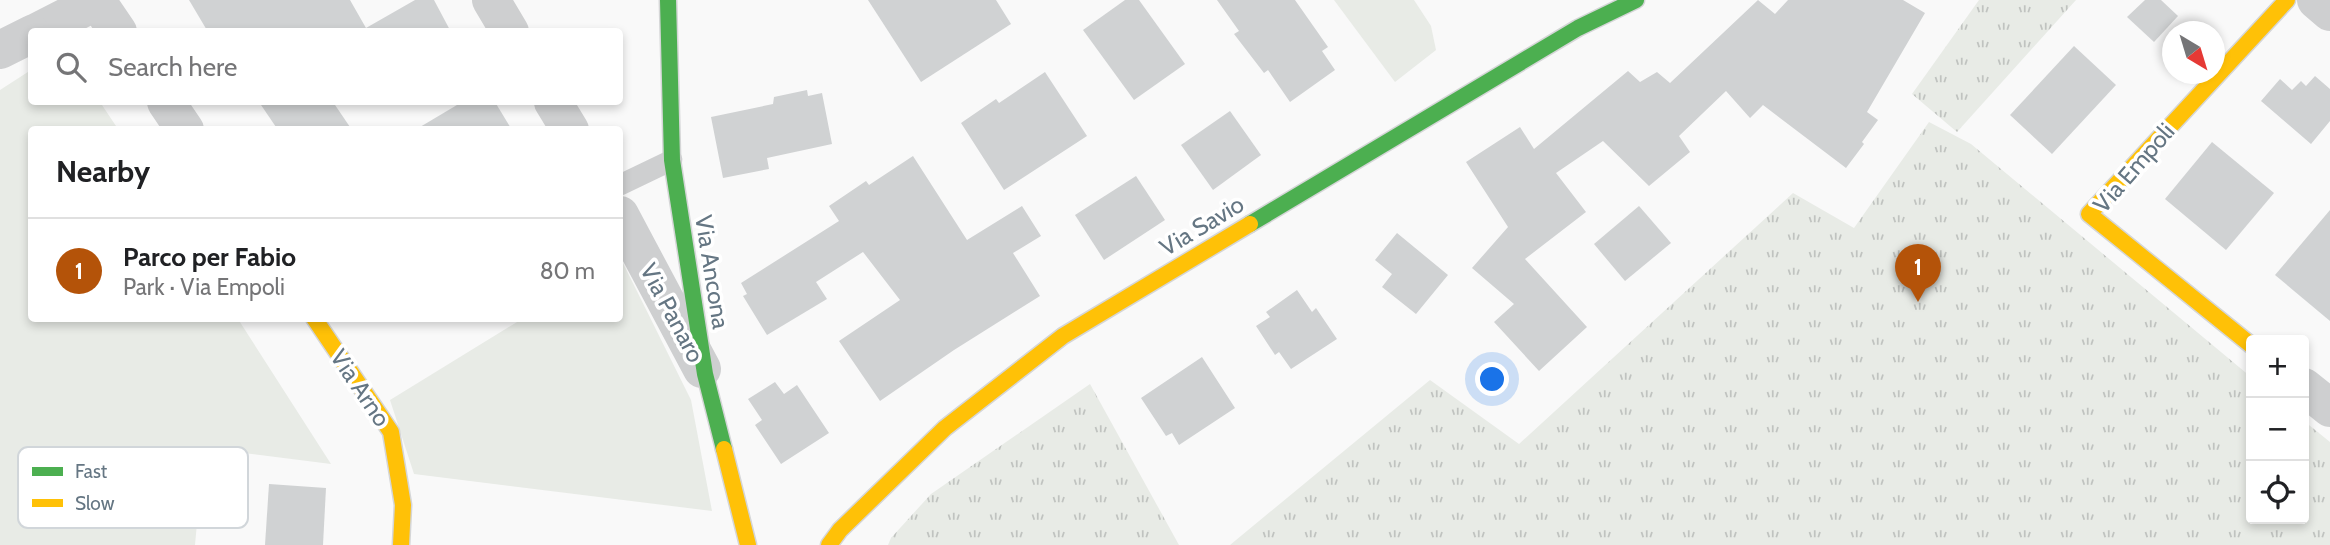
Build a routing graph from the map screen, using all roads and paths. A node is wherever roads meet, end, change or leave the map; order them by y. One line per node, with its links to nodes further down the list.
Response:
1 (491, 0): 9 (street)
2 (668, 0): 16 (street, Via Ancona)
3 (1636, 0): 26 (street, Via Savio)
4 (2287, 0): 20 (street, Via Empoli)
5 (2316, 0): 6 (street)
6 (2330, 12)
7 (107, 16): 8 (street)
8 (54, 28)
9 (508, 28)
10 (28, 36): 11 (street)
11 (0, 50)
12 (168, 105): 14 (street)
13 (555, 105): 15 (street)
14 (182, 126)
15 (568, 126)
16 (672, 160): 17 (lane); 21 (street, Via Ancona)
17 (623, 184)
18 (623, 221): 21 (street, Via Panaro)
19 (317, 322): 24 (street, Via Arno)
20 (2246, 341)
21 (705, 374): 25 (street, Via Ancona)
22 (2309, 391): 23 (street)
23 (2330, 408)
24 (401, 545)
25 (748, 545)
26 (830, 545)

